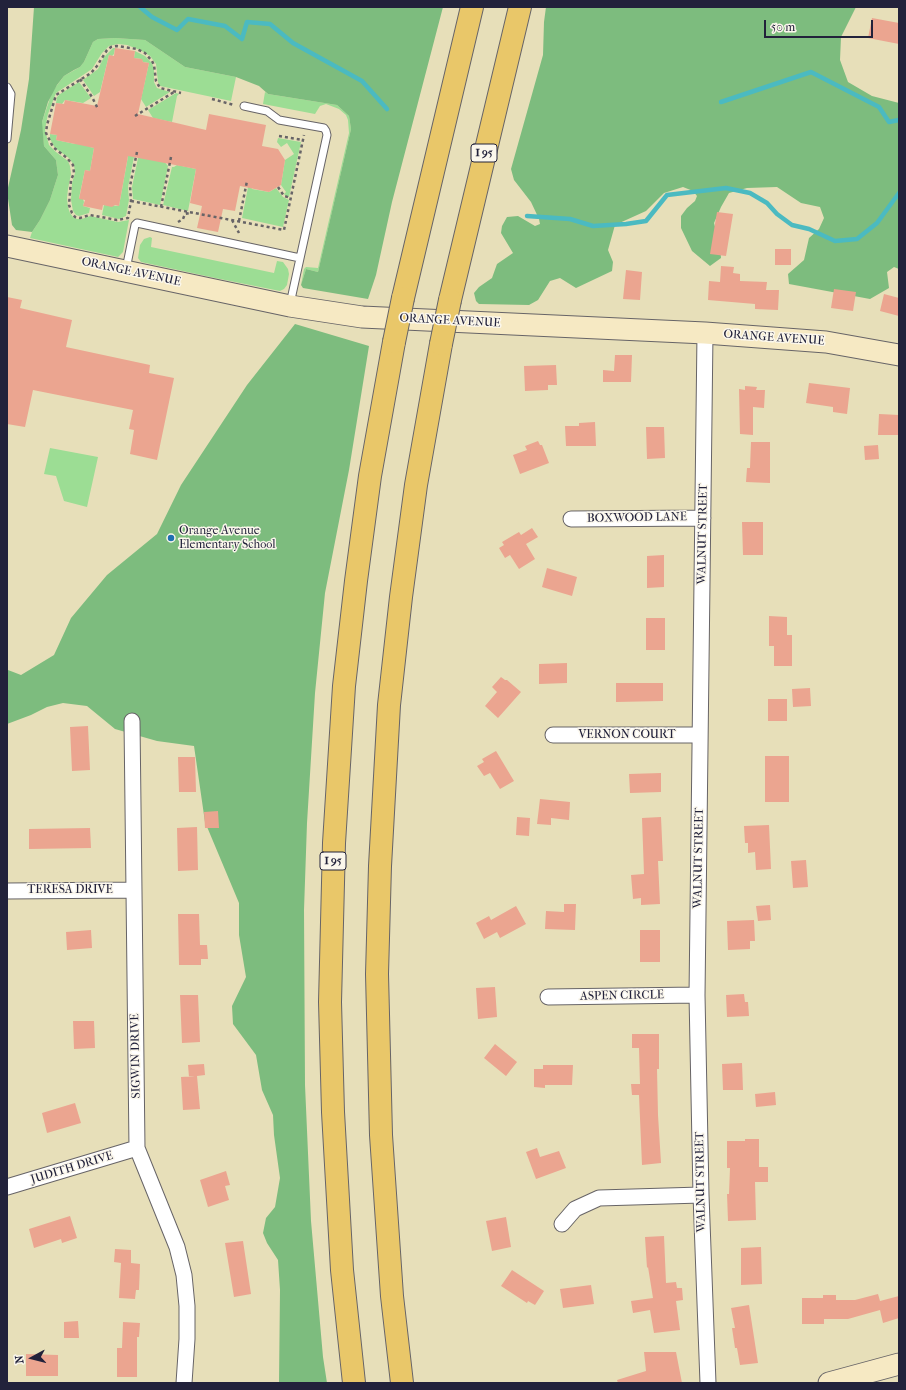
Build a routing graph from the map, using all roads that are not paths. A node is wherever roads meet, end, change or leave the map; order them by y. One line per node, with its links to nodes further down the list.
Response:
1 (472, 7): 27 (highway, I 95, bridge)
2 (520, 7): 28 (highway, I 95, bridge)
3 (7, 87): 5 (lane)
4 (244, 106): 7 (lane)
5 (7, 139)
6 (7, 246): 8 (main road, ORANGE AVENUE)
7 (300, 258): 8 (lane); 9 (lane)
8 (125, 271): 9 (main road, ORANGE AVENUE)
9 (290, 306): 10 (main road, ORANGE AVENUE)
10 (705, 332): 11 (main road, ORANGE AVENUE); 12 (street, WALNUT STREET)
11 (899, 354)
12 (703, 518): 13 (street, BOXWOOD LANE); 16 (street, WALNUT STREET)
13 (571, 519)
14 (132, 721): 18 (street, SIGWIN DRIVE)
15 (553, 735): 16 (street, VERNON COURT)
16 (700, 735): 19 (street, WALNUT STREET)
17 (7, 890): 18 (street, TERESA DRIVE)
18 (133, 890): 21 (street, SIGWIN DRIVE)
19 (697, 995): 20 (street, ASPEN CIRCLE); 23 (street, WALNUT STREET)
20 (548, 997)
21 (137, 1148): 22 (street, JUDITH DRIVE); 26 (street, SIGWIN DRIVE)
22 (7, 1187)
23 (701, 1195): 24 (street); 29 (street, WALNUT STREET)
24 (562, 1224)
25 (899, 1364): 30 (main road)
26 (184, 1383)
27 (354, 1383)
28 (402, 1383)
29 (708, 1383)
30 (829, 1383)

